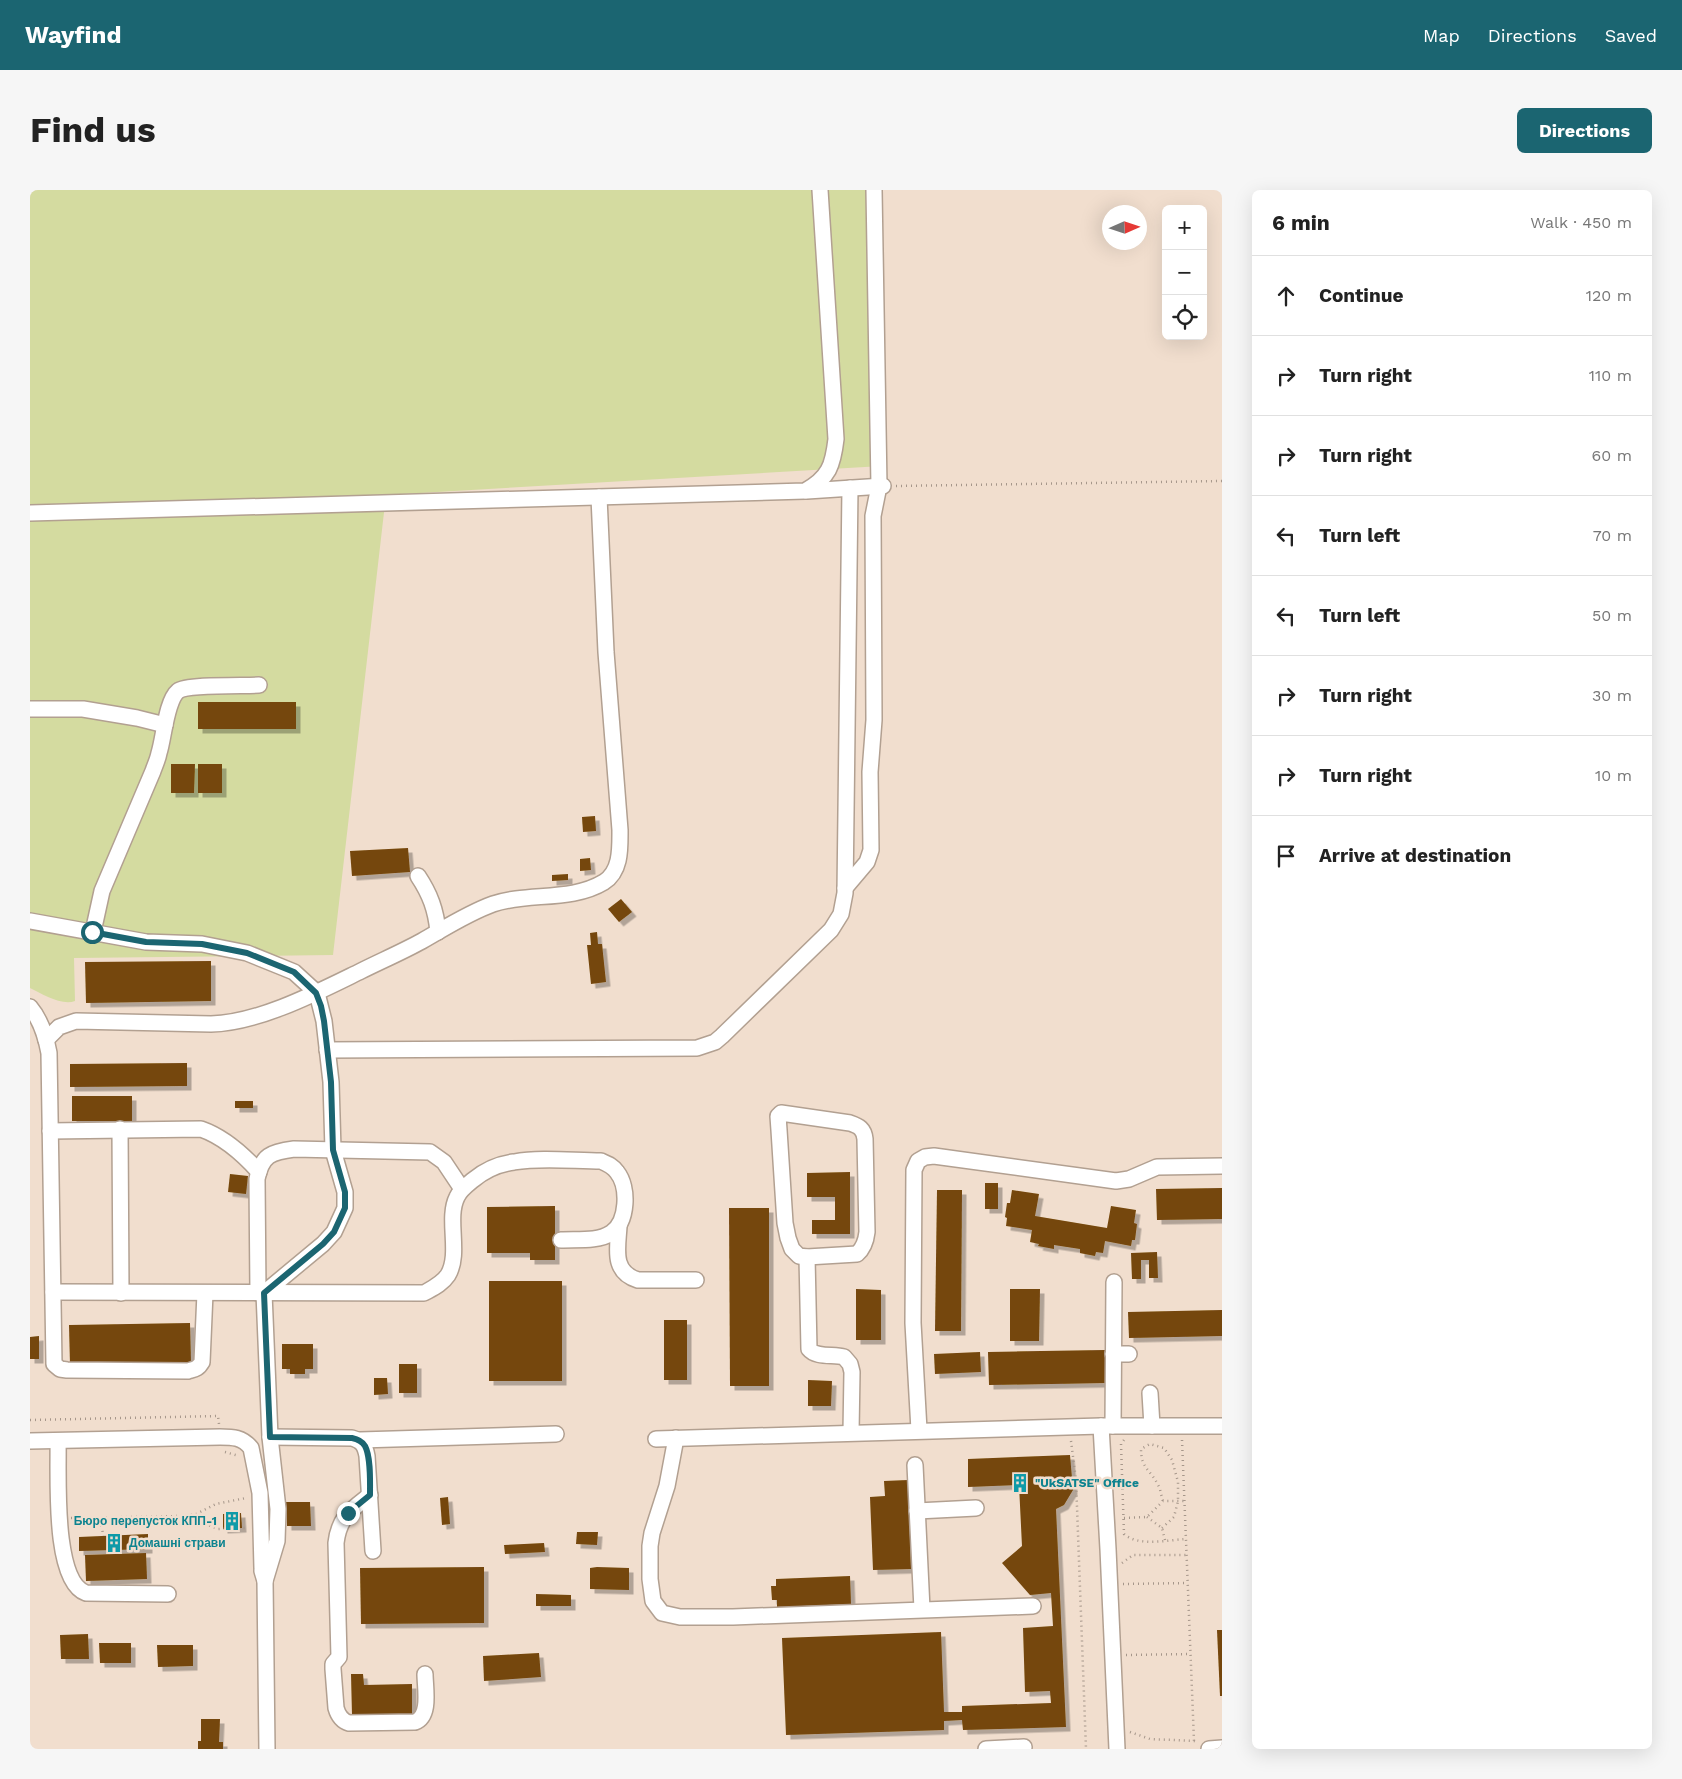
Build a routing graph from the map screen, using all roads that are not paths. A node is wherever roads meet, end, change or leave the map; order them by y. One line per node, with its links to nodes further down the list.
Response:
1 (874, 190): 3 (lane)
2 (821, 193): 5 (lane)
3 (881, 486): 4 (lane); 12 (lane)
4 (850, 488): 5 (lane); 12 (lane)
5 (806, 491): 6 (lane)
6 (599, 497): 7 (lane); 15 (lane)
7 (30, 513)
8 (259, 685): 10 (lane)
9 (30, 710): 10 (lane)
10 (165, 725): 14 (lane)
11 (418, 876): 15 (lane)
12 (845, 888): 19 (lane)
13 (30, 920): 14 (lane)
14 (92, 932): 16 (lane)
15 (438, 932): 16 (lane)
16 (316, 993): 18 (lane); 19 (lane)
17 (30, 1008): 18 (lane)
18 (46, 1040): 21 (lane)
19 (327, 1050): 22 (lane)
20 (120, 1129): 21 (lane); 24 (lane); 32 (lane)
21 (50, 1130): 31 (lane)
22 (333, 1150): 24 (lane); 25 (lane); 34 (lane)
23 (1222, 1166): 41 (lane)
24 (258, 1172): 34 (lane)
25 (462, 1189): 26 (lane); 34 (lane)
26 (619, 1226): 27 (lane); 29 (lane)
27 (561, 1240)
28 (807, 1257): 28 (lane); 42 (lane)
29 (696, 1280)
30 (1114, 1282): 35 (lane)
31 (53, 1292): 32 (lane); 33 (lane)
32 (121, 1292): 33 (lane)
33 (205, 1293): 34 (lane)
34 (261, 1293): 44 (lane)
35 (1113, 1354): 36 (lane); 38 (lane)
36 (1129, 1354)
37 (1150, 1393): 39 (lane)
38 (1107, 1426): 39 (lane); 41 (lane); 65 (lane)
39 (1152, 1426): 40 (lane)
40 (1222, 1426)
41 (919, 1430): 42 (lane)
42 (851, 1432): 45 (lane)
43 (556, 1434): 48 (lane)
44 (270, 1437): 48 (lane); 55 (lane)
45 (676, 1438): 46 (lane); 58 (lane)
46 (656, 1439)
47 (58, 1440): 49 (lane); 55 (lane); 56 (lane)
48 (360, 1440): 51 (lane)
49 (30, 1441)
50 (914, 1465): 53 (lane)
51 (370, 1495): 54 (lane); 59 (lane)
52 (976, 1508): 53 (lane)
53 (917, 1511): 58 (lane)
54 (373, 1551)
55 (263, 1574): 63 (lane)
56 (168, 1594)
57 (1034, 1606): 58 (lane)
58 (922, 1610)
59 (425, 1674)
60 (1206, 1745): 62 (lane)
61 (1024, 1747): 64 (lane)
62 (1222, 1748)
63 (267, 1749)
64 (986, 1749)
65 (1117, 1749)

